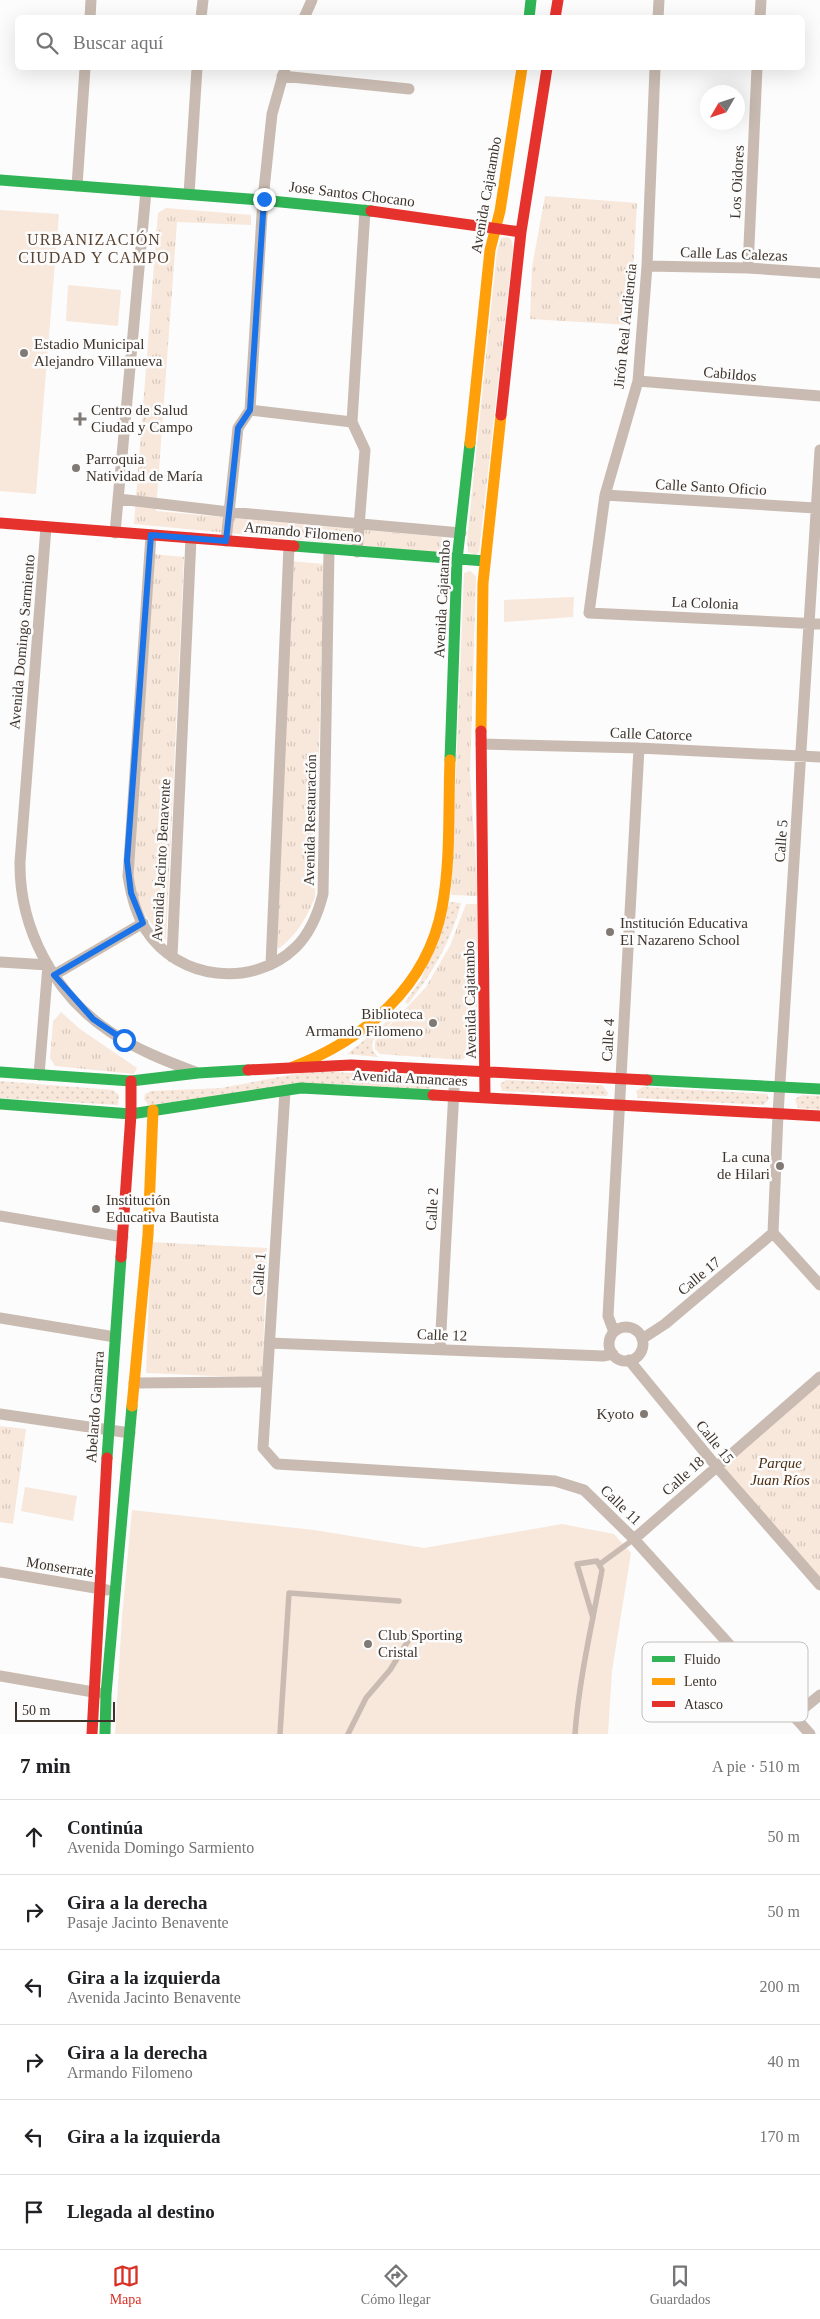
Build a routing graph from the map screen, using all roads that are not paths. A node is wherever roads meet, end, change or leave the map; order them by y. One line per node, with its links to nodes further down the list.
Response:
1 (91, 0): 8 (street)
2 (203, 0): 9 (street)
3 (312, 0): 10 (street)
4 (531, 0): 11 (street)
5 (558, 0): 12 (street)
6 (659, 0): 13 (street)
7 (760, 0): 14 (street)
8 (90, 15)
9 (202, 15)
10 (305, 15)
11 (529, 15)
12 (556, 15)
13 (658, 15)
14 (760, 15)
15 (85, 70): 24 (street)
16 (197, 70): 26 (street)
17 (522, 70): 29 (street, Avenida Cajatambo)
18 (547, 70): 30 (street, Avenida Cajatambo)
19 (655, 70): 31 (street, Jirón Real Audiencia)
20 (757, 70): 32 (street, Los Oidores)
21 (283, 72): 22 (street); 27 (street)
22 (409, 89)
23 (0, 180): 24 (street, Jose Santos Chocano)
24 (77, 186): 25 (street, Jose Santos Chocano)
25 (146, 191): 26 (street, Jose Santos Chocano); 40 (street)
26 (189, 194): 27 (street, Jose Santos Chocano)
27 (264, 199): 28 (street, Jose Santos Chocano); 36 (street)
28 (365, 210): 29 (street, Jose Santos Chocano); 37 (street)
29 (495, 228): 30 (street, Jose Santos Chocano); 47 (street, Avenida Cajatambo)
30 (521, 232): 55 (street, Avenida Cajatambo)
31 (647, 266): 32 (street, Calle Las Calezas); 34 (street, Jirón Real Audiencia)
32 (748, 268): 33 (street, Calle Las Calezas)
33 (820, 273)
34 (638, 381): 35 (street, Cabildos); 39 (street, Jirón Real Audiencia)
35 (820, 396)
36 (250, 410): 37 (street); 42 (street)
37 (352, 422): 43 (street)
38 (820, 450): 41 (street, Calle 5)
39 (605, 495): 41 (street, Calle Santo Oficio); 56 (street, Jirón Real Audiencia)
40 (119, 499): 42 (street); 46 (street)
41 (815, 508): 57 (street, Calle 5)
42 (229, 512): 43 (street); 50 (street)
43 (359, 522): 47 (street); 53 (street)
44 (0, 523): 45 (street, Armando Filomeno)
45 (46, 527): 46 (street, Armando Filomeno); 66 (street, Avenida Domingo Sarmiento)
46 (115, 533): 48 (street, Armando Filomeno)
47 (461, 533): 54 (street, Avenida Cajatambo)
48 (151, 535): 49 (street, Armando Filomeno); 62 (street, Avenida Jacinto Benavente)
49 (191, 538): 50 (street, Armando Filomeno); 63 (street, Avenida Jacinto Benavente)
50 (226, 541): 51 (street, Armando Filomeno)
51 (289, 546): 52 (street, Armando Filomeno); 65 (street)
52 (329, 550): 53 (street, Armando Filomeno); 65 (street, Avenida Restauración)
53 (357, 552): 54 (street, Armando Filomeno)
54 (457, 560): 55 (street, Armando Filomeno); 67 (street, Avenida Cajatambo)
55 (485, 562): 58 (street, Avenida Cajatambo)
56 (589, 613): 57 (street, La Colonia)
57 (814, 623): 60 (street, Calle 5)
58 (481, 744): 59 (street, Calle Catorce); 69 (street, Avenida Cajatambo)
59 (639, 748): 60 (street, Calle Catorce); 73 (street, Calle 4)
60 (803, 756): 61 (street, Calle Catorce); 75 (street, Calle 5)
61 (820, 757)
62 (143, 923): 63 (street, Avenida Jacinto Benavente); 66 (street)
63 (172, 957): 65 (street, Avenida Restauración)
64 (0, 962): 66 (street)
65 (271, 964)
66 (51, 970): 71 (street, Avenida Domingo Sarmiento); 72 (street, Avenida Domingo Sarmiento)
67 (293, 1067): 68 (street, Avenida Amancaes); 71 (street, Avenida Amancaes)
68 (455, 1070): 69 (street, Avenida Amancaes); 78 (street, Calle 2)
69 (485, 1071): 73 (street, Avenida Amancaes); 79 (street, Avenida Cajatambo)
70 (0, 1072): 72 (street, Avenida Amancaes)
71 (198, 1073): 74 (street, Avenida Amancaes)
72 (39, 1076): 74 (street, Avenida Amancaes)
73 (620, 1077): 75 (street, Avenida Amancaes); 81 (street, Calle 4)
74 (131, 1081): 83 (street, Abelardo Gamarra)
75 (780, 1086): 76 (street, Avenida Amancaes); 84 (street, Calle 5)
76 (820, 1089)
77 (285, 1090): 78 (street, Avenida Amancaes); 82 (street, Avenida Amancaes); 94 (street, Calle 1)
78 (453, 1095): 79 (street, Avenida Amancaes); 95 (street, Calle 2)
79 (485, 1097): 81 (street, Avenida Amancaes)
80 (0, 1104): 83 (street, Avenida Amancaes)
81 (619, 1105): 84 (street, Avenida Amancaes); 91 (street, Calle 4)
82 (153, 1110): 83 (street, Avenida Amancaes); 100 (street)
83 (132, 1114): 88 (street, Abelardo Gamarra)
84 (778, 1114): 85 (street, Avenida Amancaes); 87 (street, Calle 5)
85 (820, 1116)
86 (0, 1216): 88 (street)
87 (773, 1233): 89 (street); 93 (street, Calle 17)
88 (124, 1237): 92 (street, Abelardo Gamarra)
89 (820, 1285)
90 (0, 1318): 92 (street)
91 (614, 1332): 93 (street); 96 (street)
92 (114, 1337): 102 (street, Abelardo Gamarra)
93 (642, 1339): 97 (street)
94 (269, 1343): 95 (street, Calle 12); 99 (street, Calle 1)
95 (440, 1349): 96 (street, Calle 12)
96 (613, 1354): 97 (street)
97 (630, 1360): 105 (street, Calle 15)
98 (820, 1377): 105 (street, Calle 18)
99 (266, 1382): 100 (street); 104 (street, Calle 1)
100 (134, 1383): 103 (street)
101 (0, 1414): 102 (street)
102 (108, 1430): 103 (street); 110 (street, Abelardo Gamarra)
103 (130, 1433): 111 (street)
104 (269, 1457): 106 (street, Calle 11)
105 (716, 1466): 106 (street, Calle 18); 109 (street, Calle 15)
106 (634, 1539): 107 (lane); 115 (street, Calle 11)
107 (600, 1564): 113 (lane); 113 (lane)
108 (0, 1572): 110 (street, Monserrate)
109 (820, 1585)
110 (99, 1588): 111 (street, Monserrate); 117 (street, Abelardo Gamarra)
111 (116, 1591): 118 (street)
112 (399, 1601): 124 (lane)
113 (593, 1618): 126 (lane)
114 (413, 1633): 125 (lane)
115 (727, 1642)
116 (0, 1676): 117 (street)
117 (94, 1692): 118 (street); 122 (street, Abelardo Gamarra)
118 (106, 1694): 123 (street)
119 (820, 1695): 120 (street)
120 (808, 1705)
121 (799, 1722): 127 (street, Calle 11)
122 (92, 1734)
123 (105, 1734)
124 (280, 1734)
125 (348, 1734)
126 (575, 1734)
127 (810, 1734)

